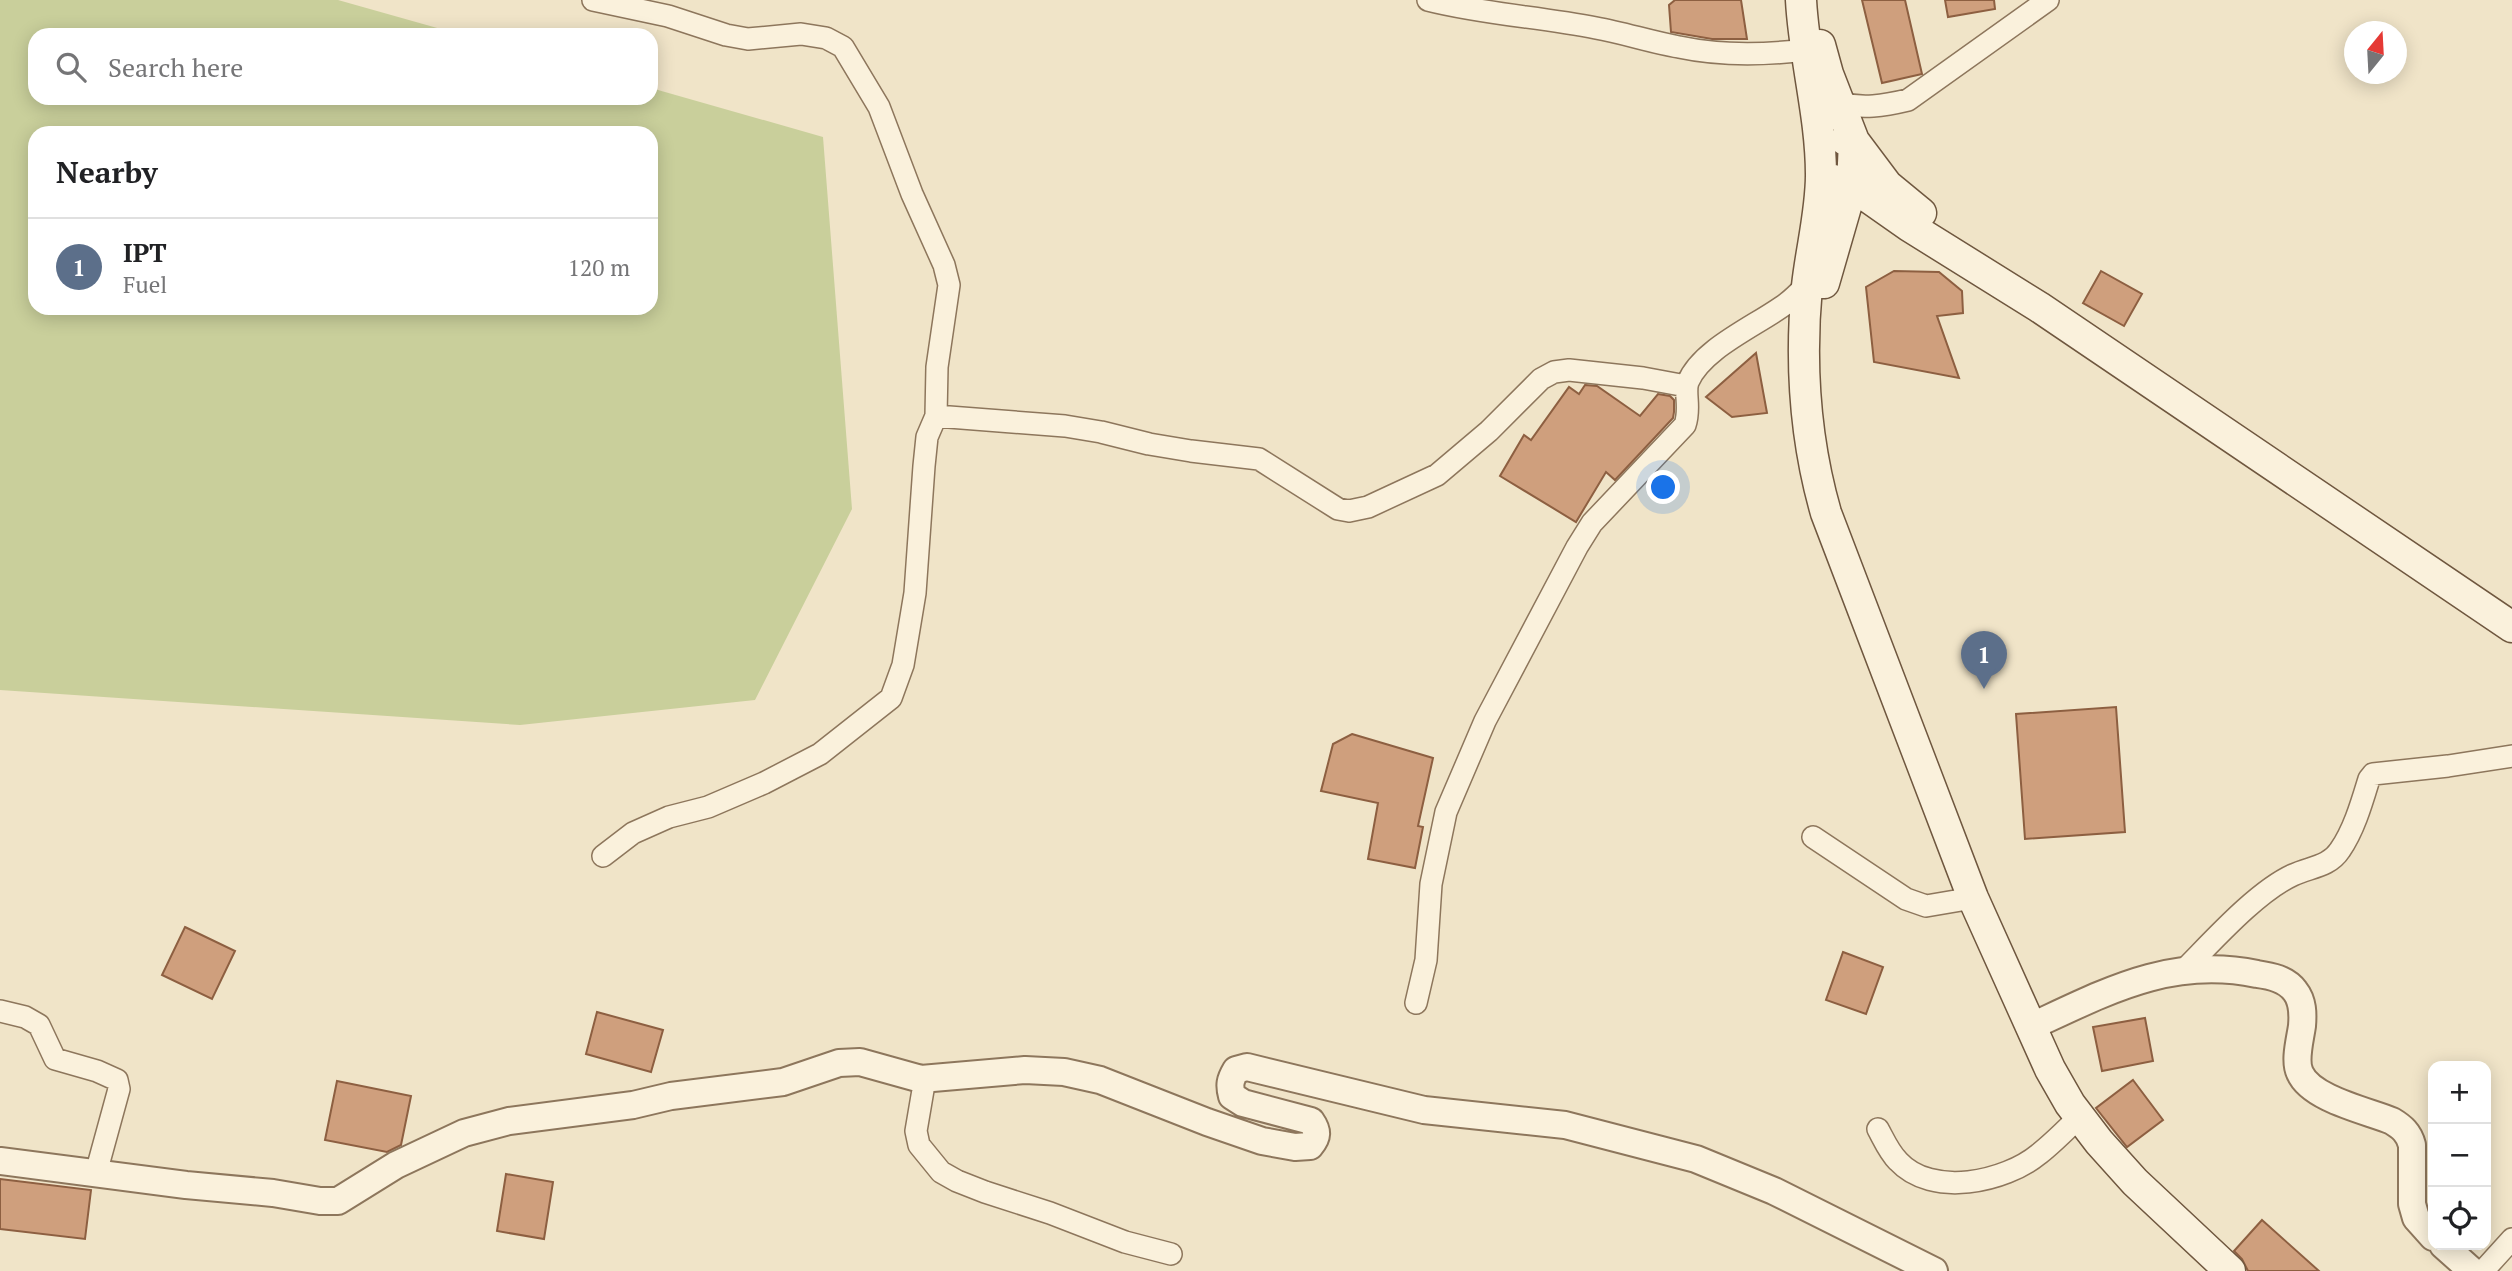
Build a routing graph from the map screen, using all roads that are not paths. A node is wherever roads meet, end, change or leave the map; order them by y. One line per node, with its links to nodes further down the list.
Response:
1 (593, 0): 16 (street)
2 (1429, 0): 6 (street)
3 (1801, 0): 6 (main road)
4 (1812, 0): 7 (main road)
5 (2048, 0): 7 (street)
6 (1806, 50): 8 (main road)
7 (1839, 103): 9 (main road)
8 (1818, 134): 9 (main road); 10 (main road)
9 (1854, 141): 11 (main road); 13 (main road)
10 (1821, 176): 11 (main road); 12 (main road)
11 (1852, 186): 13 (main road); 14 (main road)
12 (1807, 285): 14 (main road); 15 (street)
13 (2039, 307): 17 (main road)
14 (1805, 354): 21 (main road)
15 (1686, 386): 16 (street); 23 (street)
16 (936, 416): 20 (street)
17 (2512, 627)
18 (2512, 756): 22 (street)
19 (1814, 837): 21 (street)
20 (603, 856)
21 (1973, 898): 25 (main road)
22 (2183, 971): 25 (street); 31 (street)
23 (1416, 1003)
24 (0, 1011): 30 (street)
25 (2030, 1027): 27 (main road)
26 (920, 1079): 30 (street); 34 (street); 35 (street)
27 (2079, 1117): 28 (street); 36 (main road)
28 (1878, 1129)
29 (0, 1161): 30 (street)
30 (96, 1173)
31 (2428, 1231)
32 (2512, 1239): 38 (street)
33 (2449, 1250): 37 (street)
34 (1171, 1254)
35 (1934, 1271)
36 (2230, 1271)
37 (2472, 1271)
38 (2483, 1271)

